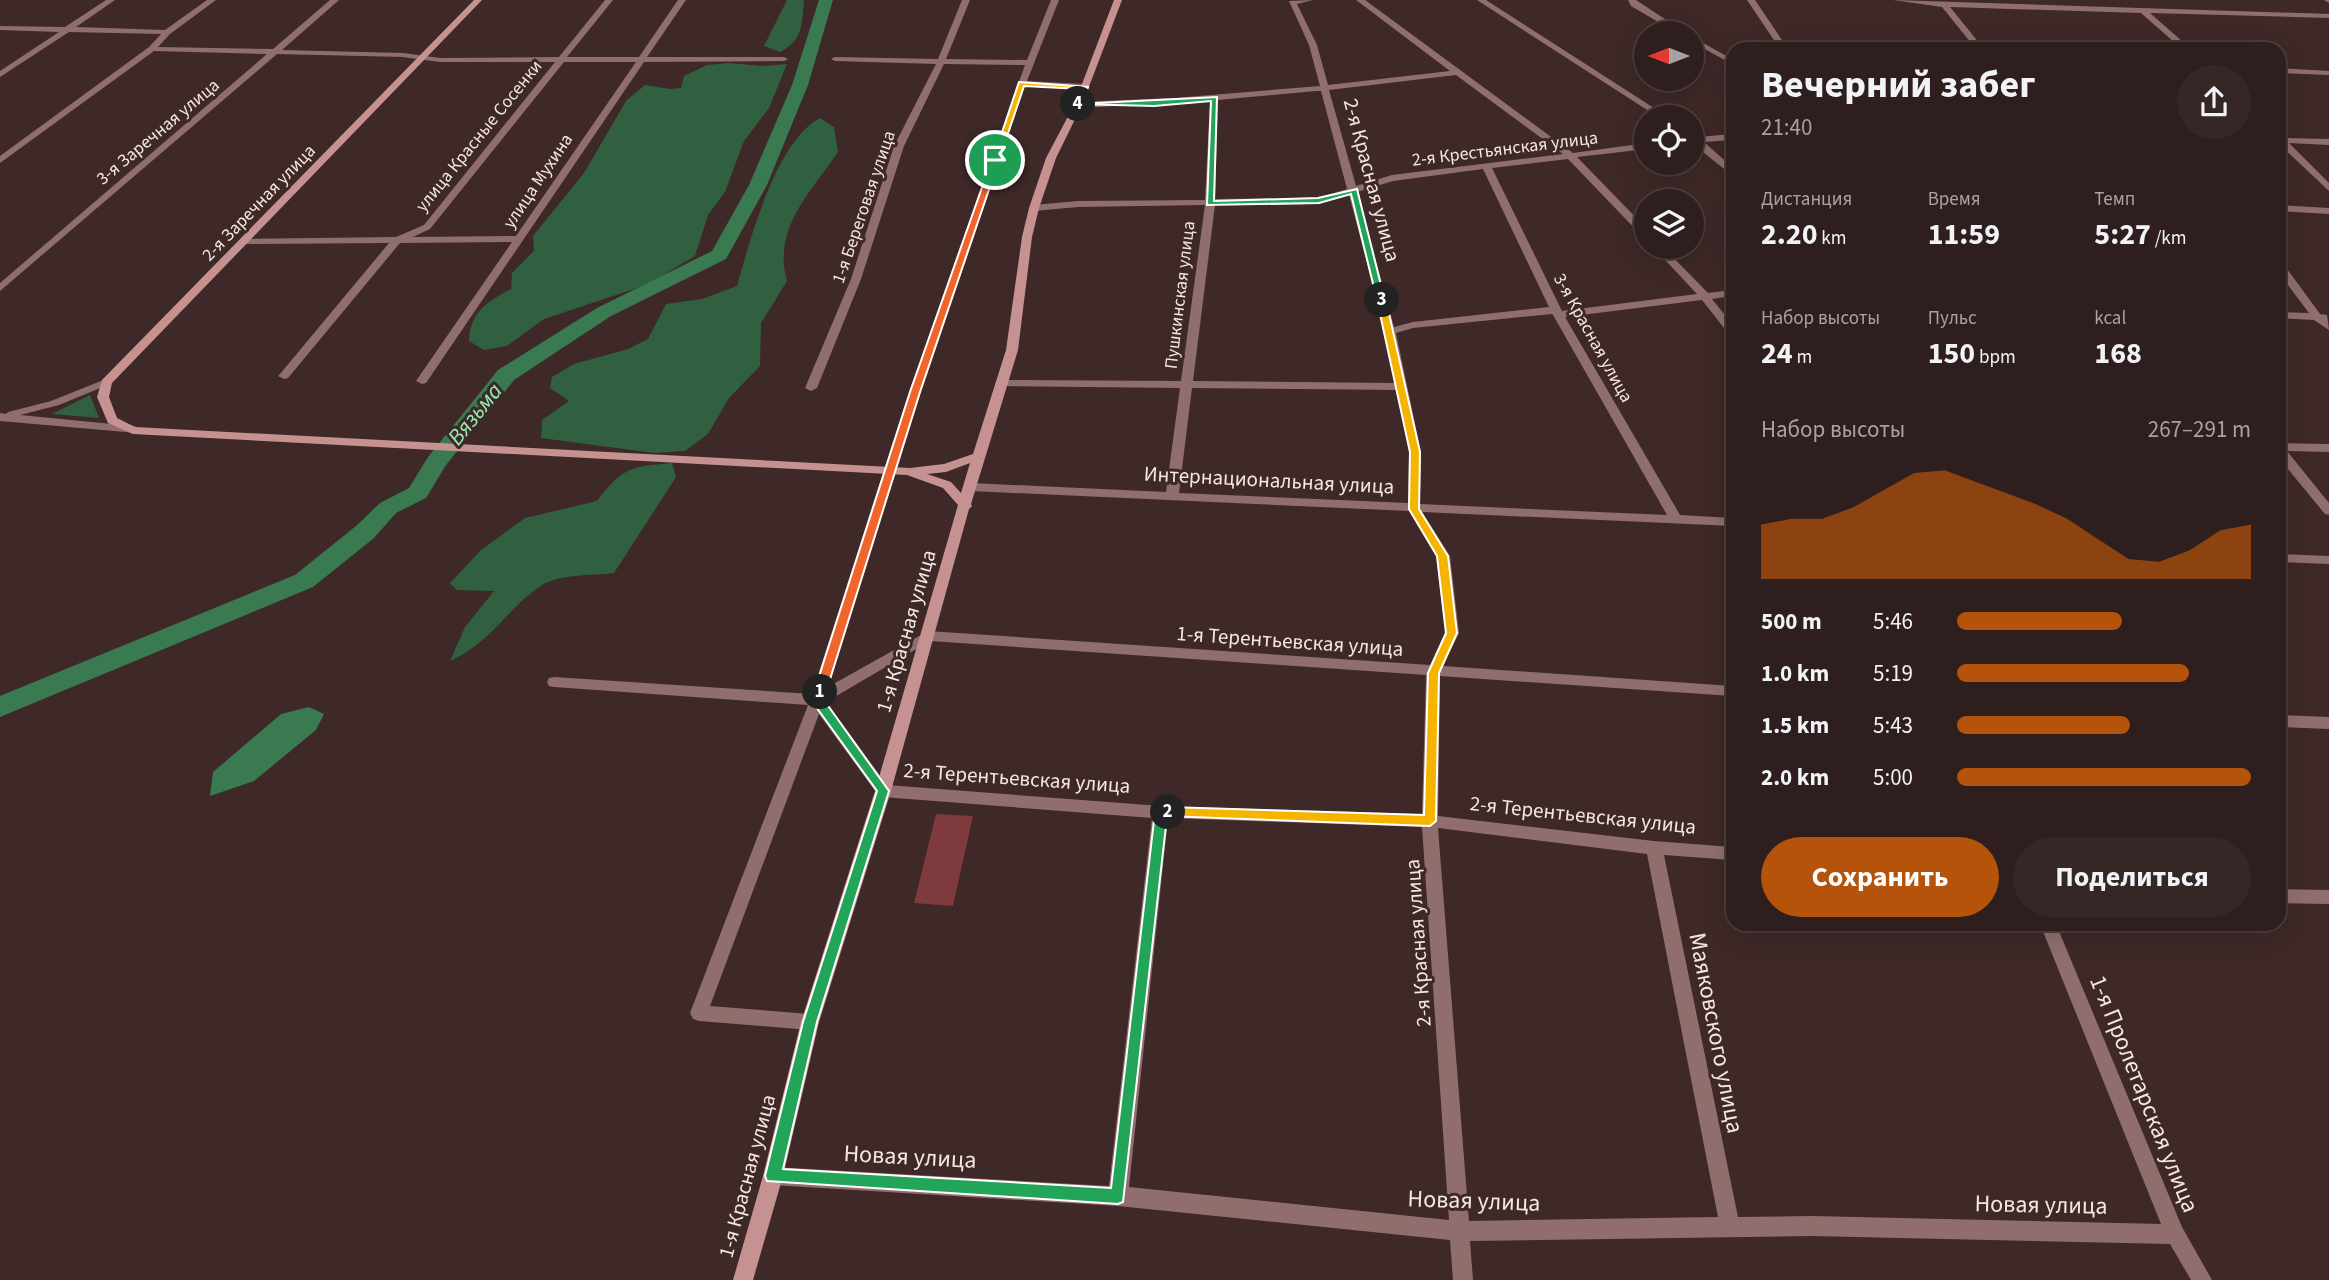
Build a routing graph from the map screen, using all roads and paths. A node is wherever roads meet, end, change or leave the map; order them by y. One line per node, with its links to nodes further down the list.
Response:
1 (111, 0): 23 (street)
2 (212, 0): 24 (street)
3 (335, 0): 30 (street, 3-я Заречная улица)
4 (478, 0): 31 (main road, 2-я Заречная улица)
5 (609, 0): 36 (street, улица Красные Сосенки)
6 (681, 0): 34 (street, улица Мухина)
7 (966, 0): 37 (street, 1-я Береговая улица)
8 (1055, 0): 38 (street)
9 (1118, 0): 44 (main road, 1-я Красная улица)
10 (1309, 0): 45 (street, 2-я Красная улица)
11 (1360, 0): 40 (street)
12 (1481, 0): 47 (street)
13 (1632, 0): 21 (street)
14 (1751, 0): 25 (street)
15 (1897, 0): 17 (street)
16 (2087, 0): 18 (street)
17 (1944, 5): 18 (street); 26 (street)
18 (2095, 8): 19 (street)
19 (2141, 9): 20 (street); 27 (street)
20 (2329, 16)
21 (1662, 21)
22 (0, 28): 23 (street)
23 (68, 30): 24 (street); 41 (street)
24 (167, 32): 29 (street)
25 (1779, 42)
26 (1974, 42)
27 (2180, 42)
28 (1704, 46): 33 (street)
29 (152, 49): 30 (street); 57 (street)
30 (275, 53): 31 (street); 72 (street, 3-я Заречная улица)
31 (424, 57): 36 (street); 69 (main road, 2-я Заречная улица)
32 (835, 59): 37 (street)
33 (1726, 59)
34 (639, 60): 35 (street); 36 (street); 67 (street, улица Мухина)
35 (784, 60)
36 (560, 61): 68 (street, улица Красные Сосенки)
37 (941, 62): 38 (street); 87 (street, 1-я Береговая улица)
38 (1029, 64): 43 (street)
39 (2286, 70): 42 (street)
40 (1459, 72): 45 (street); 56 (street)
41 (2, 73)
42 (2329, 73)
43 (1022, 83): 44 (street); 94 (street)
44 (1085, 87): 48 (main road, 1-я Красная улица)
45 (1325, 88): 46 (street); 61 (street, 2-я Красная улица)
46 (1214, 99): 48 (street); 62 (street, Пушкинская улица)
47 (1645, 105)
48 (1078, 106): 63 (main road, 1-я Красная улица)
49 (1726, 137): 50 (street)
50 (1704, 138)
51 (2286, 139): 52 (street)
52 (2329, 142)
53 (2286, 145): 60 (street)
54 (1704, 147): 58 (street)
55 (1634, 148): 56 (street, 2-я Крестьянская улица)
56 (1570, 155): 59 (street, 2-я Крестьянская улица); 66 (street)
57 (0, 160)
58 (1726, 166)
59 (1487, 168): 61 (street, 2-я Крестьянская улица); 75 (street, 3-я Красная улица)
60 (2329, 188)
61 (1354, 191): 62 (street, 2-я Крестьянская улица); 80 (street, 2-я Красная улица)
62 (1210, 204): 63 (street, 2-я Крестьянская улица); 85 (street, Пушкинская улица)
63 (1034, 208): 84 (main road, 1-я Красная улица)
64 (2286, 208): 65 (street)
65 (2329, 211)
66 (1634, 221)
67 (517, 239): 68 (street); 82 (street, улица Мухина)
68 (397, 240): 69 (street); 81 (street, улица Красные Сосенки)
69 (244, 241): 83 (main road, 2-я Заречная улица)
70 (1670, 259): 74 (street)
71 (2286, 273): 77 (street)
72 (0, 288)
73 (1726, 293): 74 (street)
74 (1704, 295): 75 (street); 78 (street)
75 (1557, 312): 80 (street); 101 (street, 3-я Красная улица)
76 (2286, 315): 77 (street)
77 (2323, 317): 79 (street)
78 (1726, 323)
79 (2329, 327)
80 (1390, 331): 86 (street, 2-я Красная улица)
81 (284, 376)
82 (422, 380)
83 (106, 382): 88 (street); 89 (main road)
84 (1001, 383): 85 (street); 92 (main road, 1-я Красная улица)
85 (1186, 385): 86 (street); 97 (street, Пушкинская улица)
86 (1402, 387): 99 (street, 2-я Красная улица)
87 (811, 388)
88 (0, 417): 89 (street)
89 (133, 430): 94 (main road)
90 (2286, 447): 91 (street)
91 (2329, 448)
92 (978, 456): 95 (main road); 96 (main road, 1-я Красная улица)
93 (2286, 457): 100 (street)
94 (892, 471): 95 (main road); 109 (street)
95 (908, 471): 98 (main road)
96 (971, 487): 97 (street, Интернациональная улица); 98 (main road, 1-я Красная улица)
97 (1172, 495): 99 (street, Интернациональная улица)
98 (966, 506): 105 (main road, 1-я Красная улица)
99 (1414, 509): 101 (street, Интернациональная улица); 106 (street, 2-я Красная улица)
100 (2329, 511)
101 (1677, 521): 102 (street, Интернациональная улица)
102 (1726, 522)
103 (2286, 558): 104 (street)
104 (2329, 560)
105 (928, 636): 106 (street, 1-я Терентьевская улица); 109 (street); 112 (main road, 1-я Красная улица)
106 (1433, 673): 108 (street, 1-я Терентьевская улица); 114 (street, 2-я Красная улица)
107 (554, 682): 109 (street)
108 (1726, 691)
109 (817, 700): 112 (street); 120 (street)
110 (2286, 721): 111 (street)
111 (2329, 723)
112 (883, 791): 113 (street, 2-я Терентьевская улица); 120 (main road, 1-я Красная улица)
113 (1161, 812): 114 (street, 2-я Терентьевская улица); 122 (street)
114 (1430, 821): 115 (street, 2-я Терентьевская улица); 124 (street, 2-я Красная улица)
115 (1654, 848): 116 (street, 2-я Терентьевская улица); 123 (street, Маяковского улица)
116 (1726, 853)
117 (2286, 896): 118 (street)
118 (2329, 897)
119 (2051, 931): 125 (street, 1-я Пролетарская улица)
120 (810, 1022): 121 (main road, 1-я Красная улица)
121 (773, 1176): 122 (street, Новая улица); 126 (main road, 1-я Красная улица)
122 (1118, 1196): 124 (street, Новая улица)
123 (1730, 1227): 124 (street, Новая улица); 125 (street, Новая улица)
124 (1461, 1231): 127 (street, 2-я Красная улица)
125 (2175, 1234): 128 (street, 1-я Пролетарская улица)
126 (743, 1280)
127 (1463, 1280)
128 (2202, 1280)

